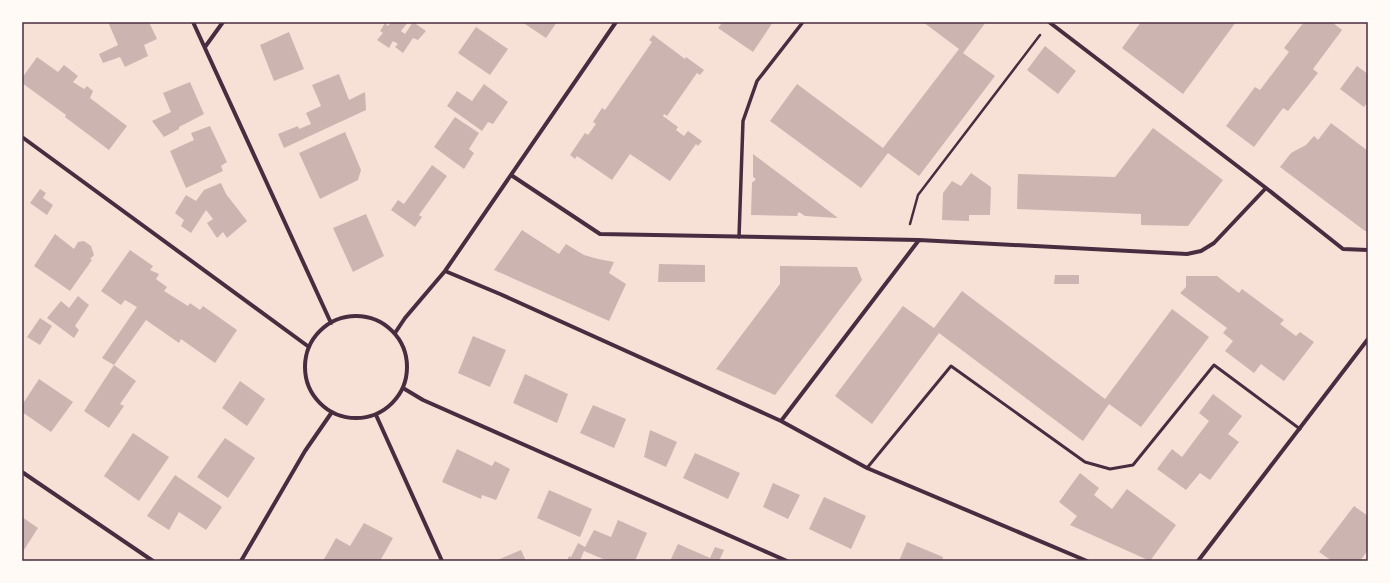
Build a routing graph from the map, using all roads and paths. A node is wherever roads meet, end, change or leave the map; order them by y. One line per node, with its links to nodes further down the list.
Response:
1 (193, 22): 6 (street)
2 (223, 22): 6 (street)
3 (616, 22): 8 (street)
4 (803, 22): 10 (street)
5 (1050, 22): 9 (street); 11 (path)
6 (205, 47): 15 (street)
7 (22, 137): 18 (street)
8 (511, 175): 10 (street); 14 (street)
9 (1266, 188): 12 (street); 13 (street)
10 (739, 237): 11 (street)
11 (906, 240): 12 (street)
12 (919, 240): 22 (street)
13 (1368, 250)
14 (445, 270): 16 (street); 22 (street)
15 (331, 323): 16 (street); 18 (street)
16 (395, 334): 19 (street)
17 (1368, 339): 23 (street)
18 (309, 347): 20 (street)
19 (403, 388): 21 (street); 29 (street)
20 (332, 412): 21 (street); 27 (street)
21 (376, 415): 28 (street)
22 (781, 421): 24 (street)
23 (1300, 429): 24 (lane); 31 (street)
24 (867, 468): 30 (street)
25 (22, 472): 26 (street)
26 (153, 561)
27 (241, 561)
28 (442, 561)
29 (786, 561)
30 (1087, 561)
31 (1198, 561)

